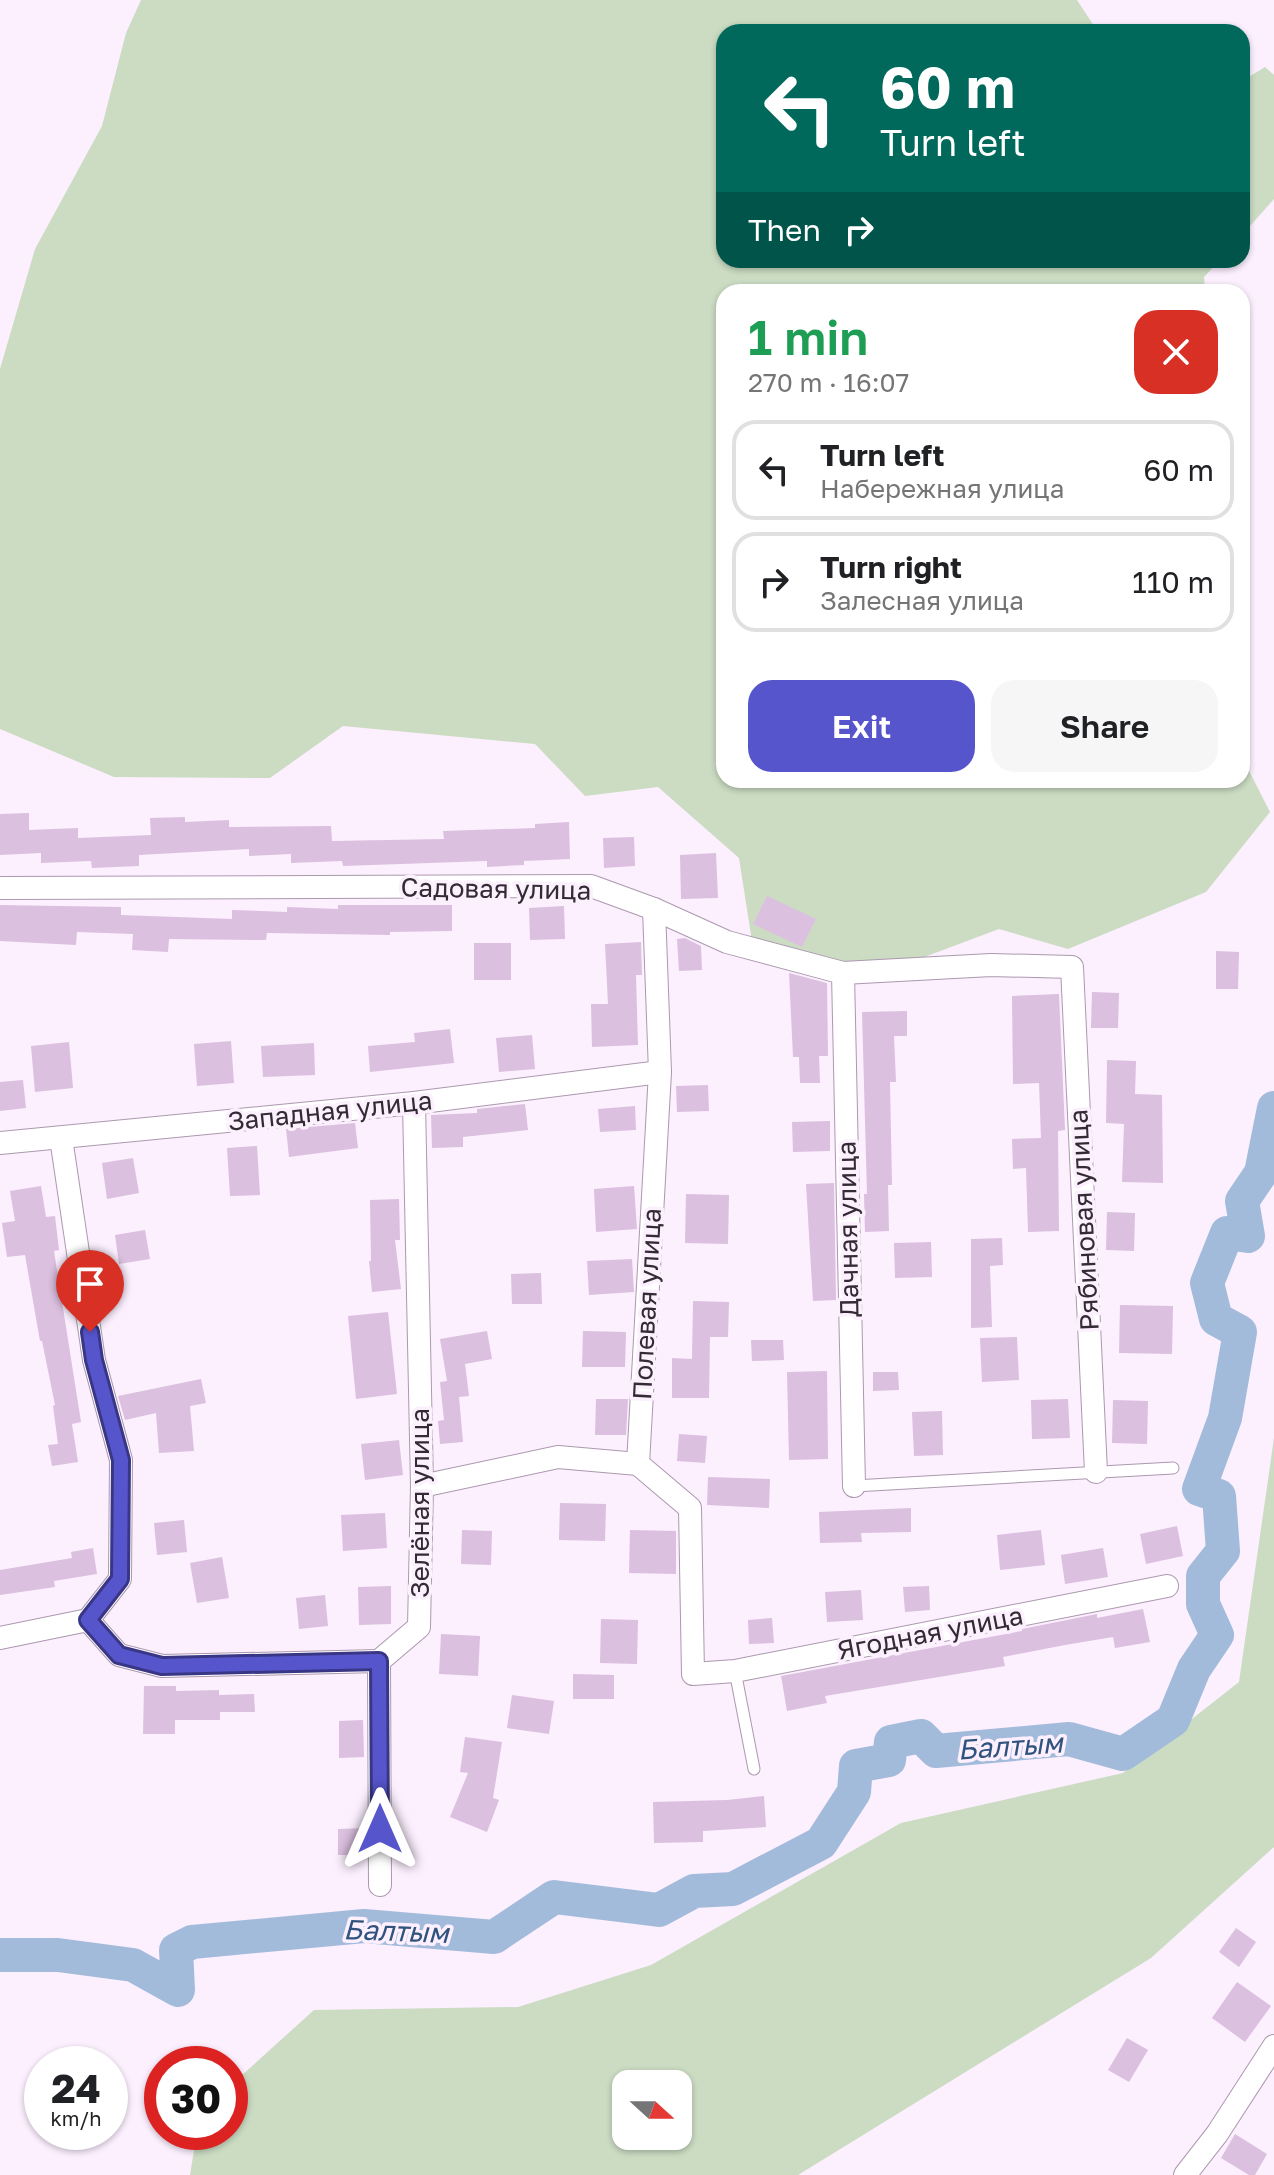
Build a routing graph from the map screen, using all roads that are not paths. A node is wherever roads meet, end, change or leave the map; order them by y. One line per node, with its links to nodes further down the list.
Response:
1 (0, 888): 2 (street, Садовая улица)
2 (654, 909): 4 (street, Садовая улица); 5 (street, Полевая улица)
3 (1072, 967): 4 (street, Садовая улица); 11 (street, Рябиновая улица)
4 (843, 973): 13 (street, Дачная улица)
5 (660, 1072): 6 (street, Западная улица); 9 (street, Полевая улица)
6 (414, 1103): 7 (street, Западная улица); 12 (street, Зелёная улица)
7 (61, 1138): 8 (street, Западная улица); 15 (street)
8 (0, 1143)
9 (638, 1464): 12 (street); 18 (street, Ягодная улица)
10 (1173, 1468): 11 (lane)
11 (1096, 1472): 13 (lane)
12 (422, 1486): 17 (street, Зелёная улица)
13 (854, 1486)
14 (1167, 1586): 18 (street, Ягодная улица)
15 (88, 1620): 16 (street); 17 (street)
16 (0, 1638)
17 (379, 1661): 20 (street)
18 (735, 1671): 19 (lane)
19 (754, 1769)
20 (380, 1885)
21 (1274, 2046): 22 (street)
22 (1185, 2175)

